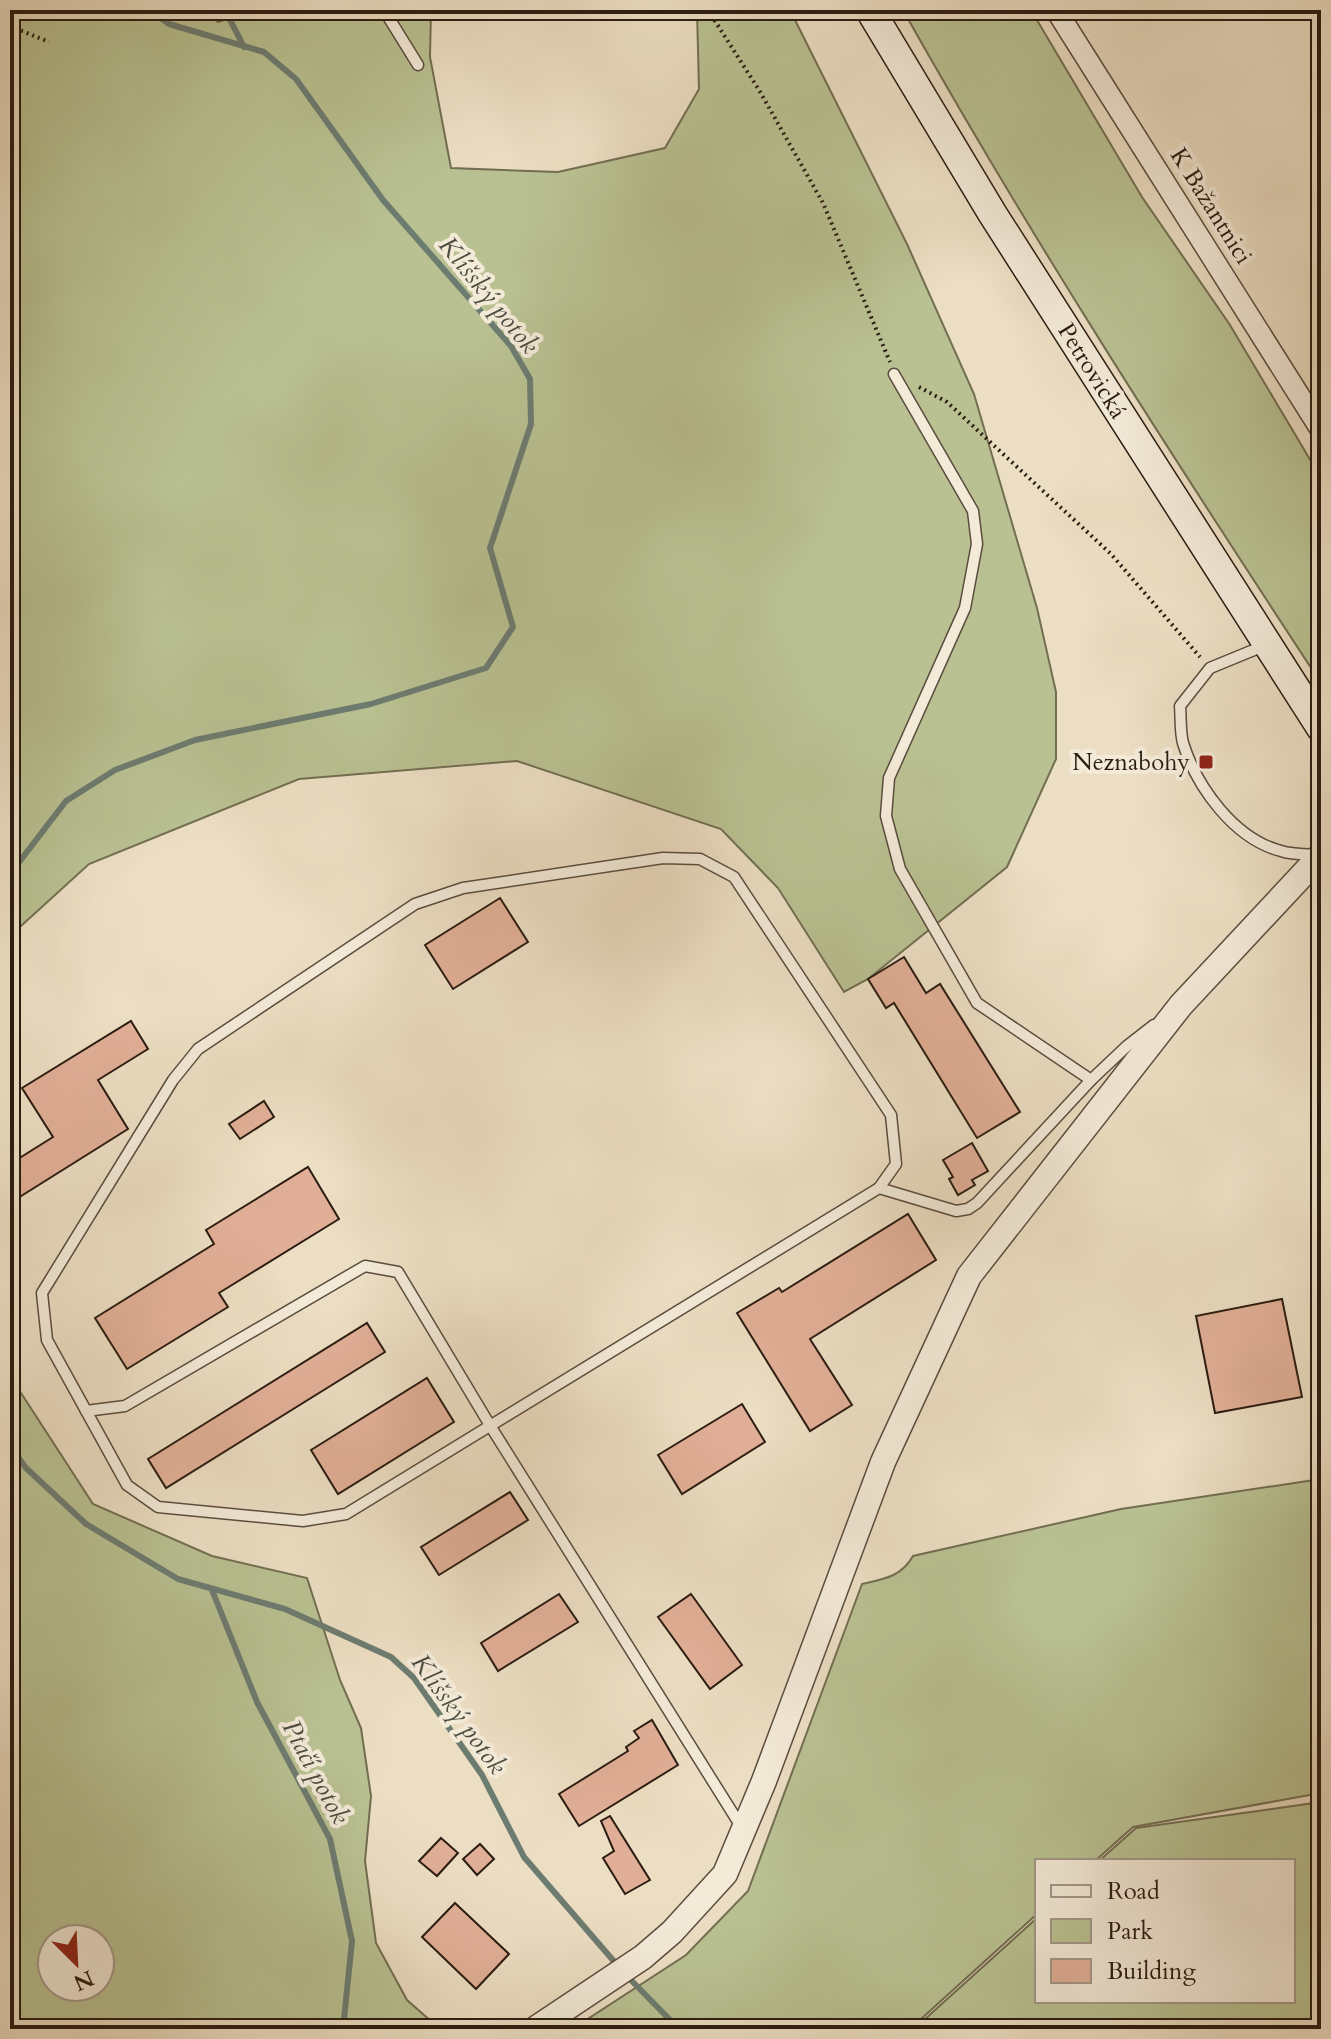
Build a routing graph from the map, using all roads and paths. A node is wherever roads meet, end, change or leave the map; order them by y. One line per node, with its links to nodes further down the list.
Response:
1 (384, 10): 7 (lane)
2 (708, 10): 8 (path)
3 (870, 10): 10 (main road, Petrovická)
4 (1056, 10): 9 (street, K Bažantnici)
5 (10, 26): 6 (path)
6 (49, 42)
7 (418, 65)
8 (894, 374): 11 (path); 15 (lane)
9 (1321, 430)
10 (1268, 645): 11 (lane); 12 (main road, Petrovická)
11 (1210, 668): 13 (lane)
12 (1321, 728)
13 (1320, 855): 14 (street)
14 (1181, 1005): 15 (lane); 19 (street)
15 (1091, 1080): 16 (lane)
16 (879, 1188): 17 (lane); 18 (lane)
17 (86, 1411): 18 (lane); 18 (lane)
18 (491, 1427): 19 (lane)
19 (743, 1829): 20 (street)
20 (535, 2029)

